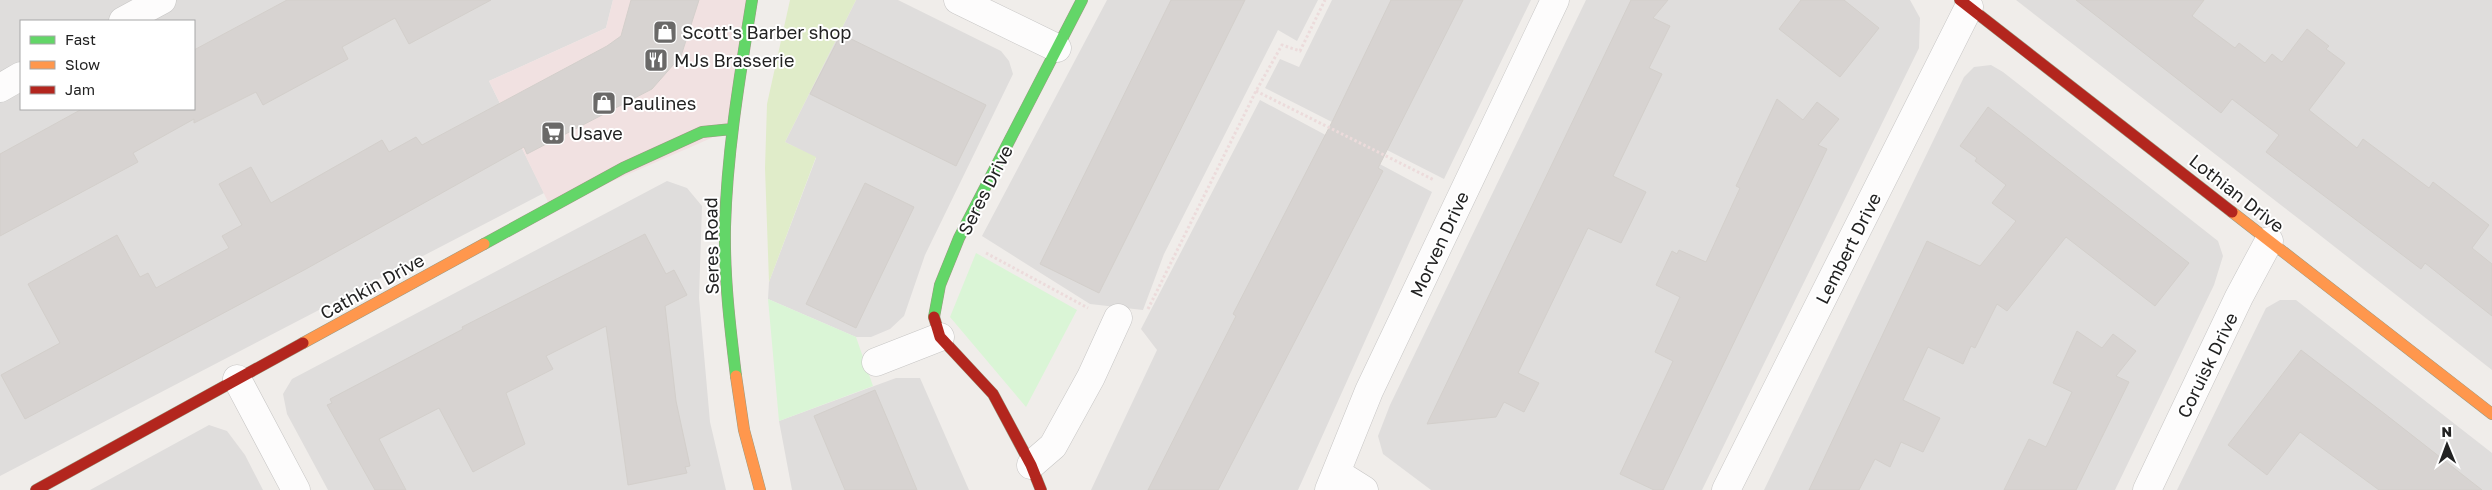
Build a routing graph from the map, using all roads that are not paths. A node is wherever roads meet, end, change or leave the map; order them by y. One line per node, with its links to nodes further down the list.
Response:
1 (162, 0): 7 (street)
2 (752, 0): 11 (street, Seres Road)
3 (958, 0): 8 (street)
4 (1082, 0): 8 (street, Seres Drive)
5 (1555, 0): 19 (street, Morven Drive)
6 (1965, 3): 12 (street, Lothian Drive); 25 (street, Lembert Drive)
7 (125, 20)
8 (1057, 48): 14 (street, Seres Drive)
9 (20, 77): 10 (street)
10 (0, 88)
11 (732, 129): 16 (street, Cathkin Drive); 22 (street, Seres Road)
12 (2269, 241): 17 (street, Lothian Drive); 26 (street, Coruisk Drive)
13 (1118, 318): 18 (street)
14 (940, 337): 15 (street); 18 (street)
15 (876, 362)
16 (237, 379): 20 (street, Cathkin Drive); 21 (street)
17 (2492, 414)
18 (1031, 465): 23 (street)
19 (1333, 482): 24 (street)
20 (36, 490)
21 (296, 490)
22 (760, 490)
23 (1041, 490)
24 (1364, 490)
25 (1726, 490)
26 (2147, 490)

